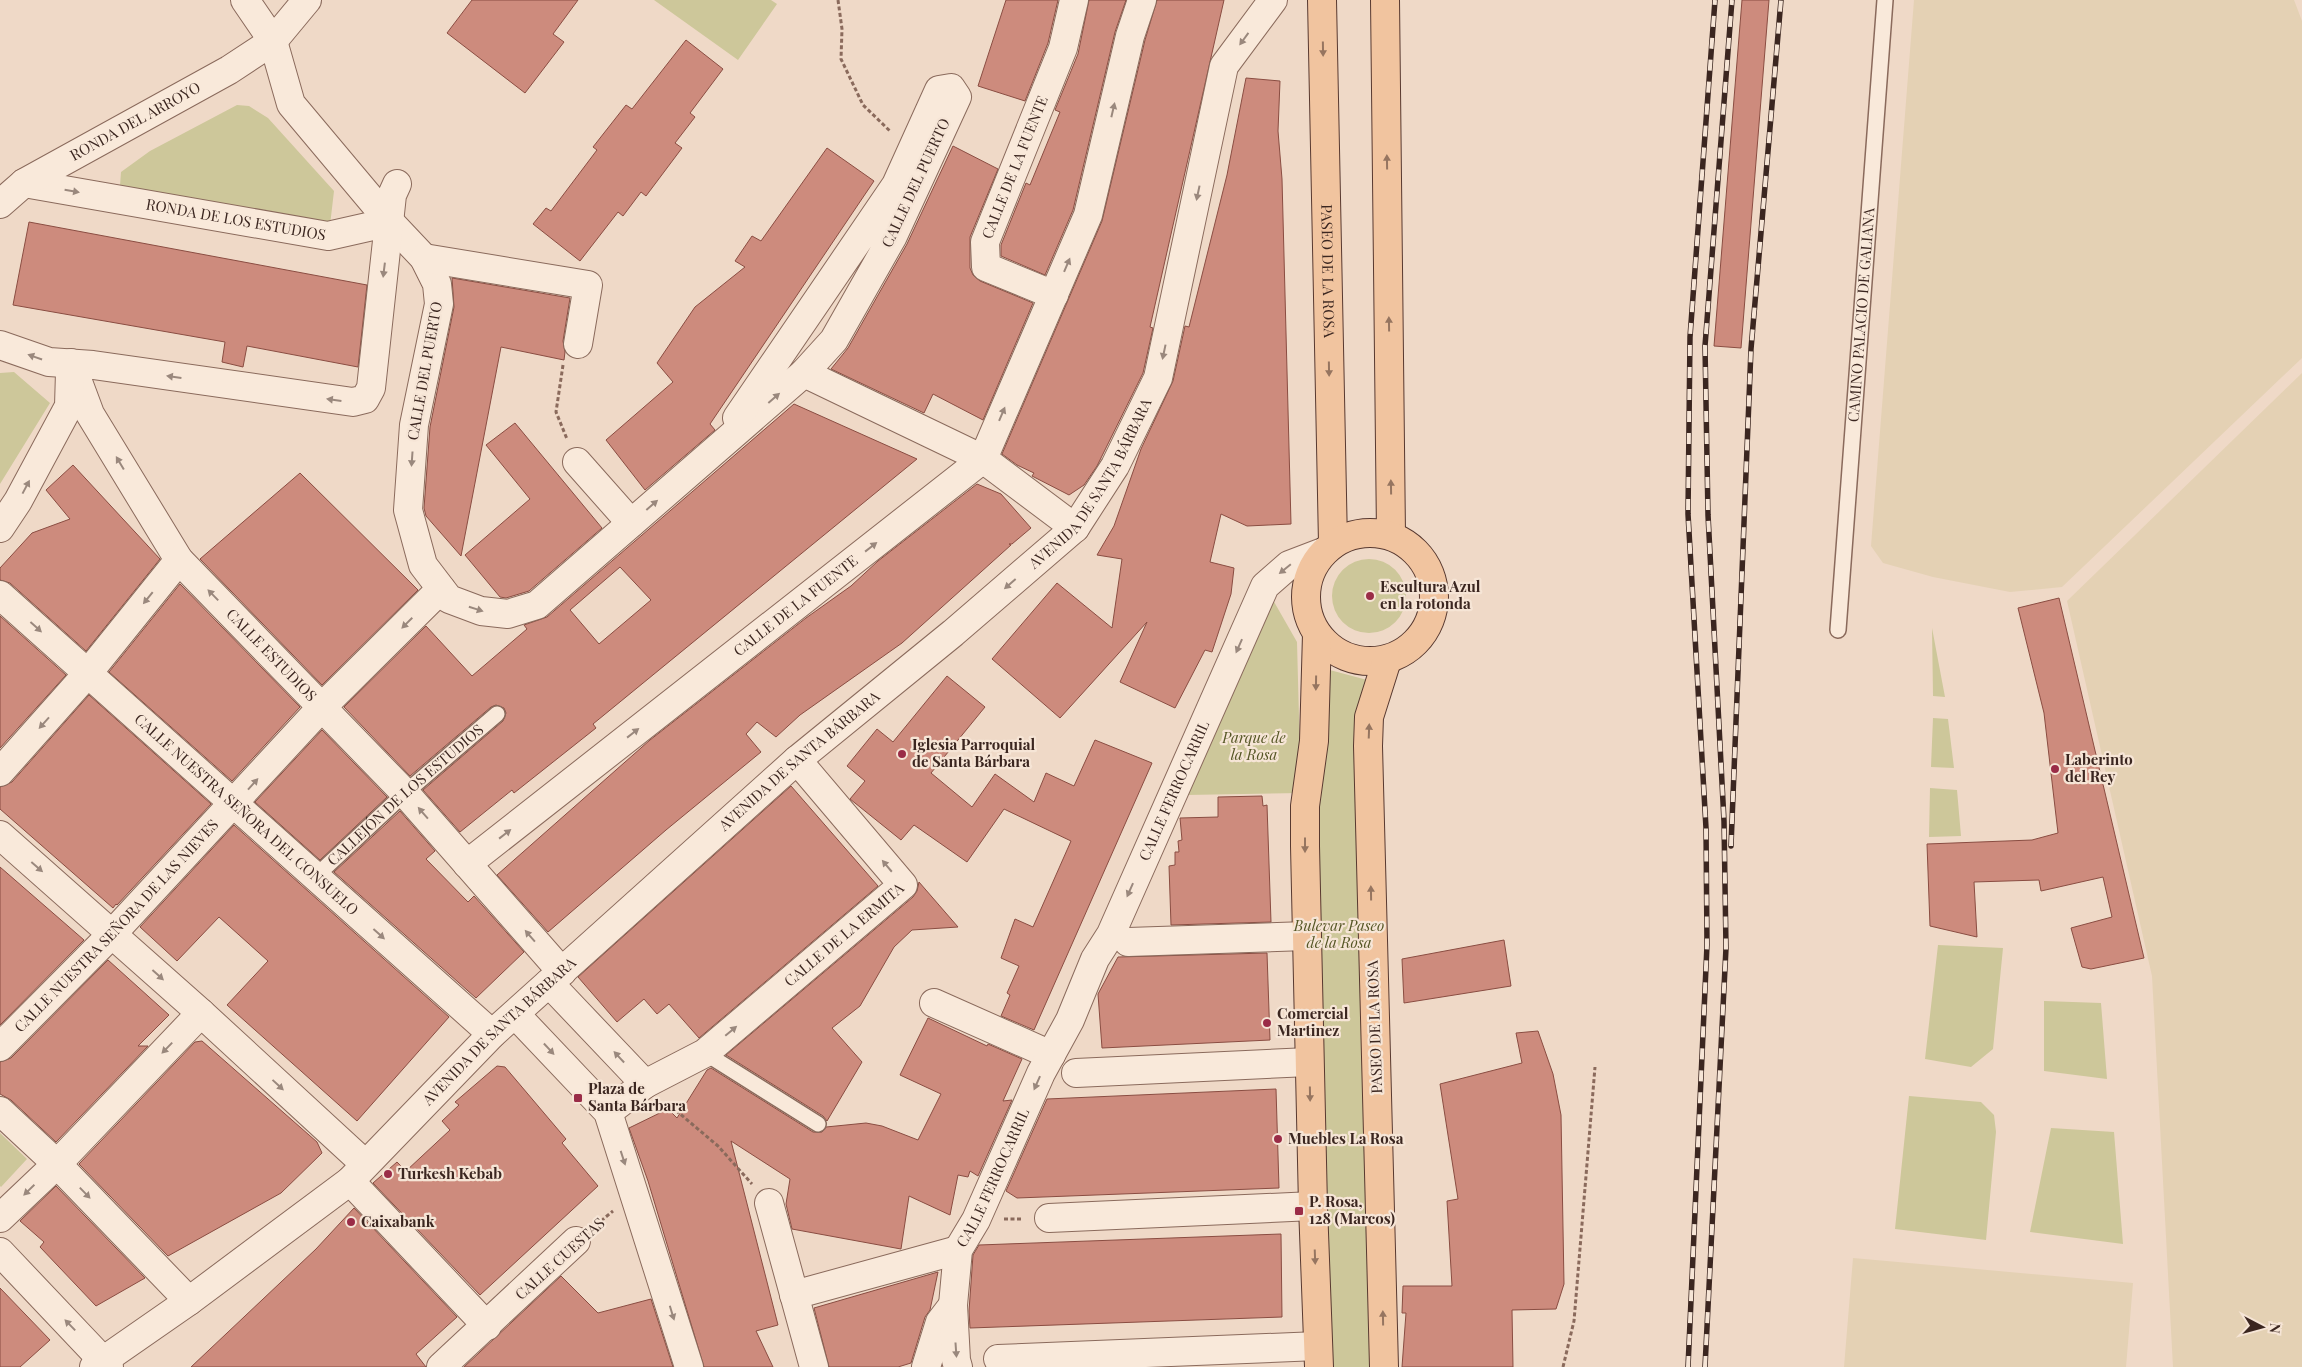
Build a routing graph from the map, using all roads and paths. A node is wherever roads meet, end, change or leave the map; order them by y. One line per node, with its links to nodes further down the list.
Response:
1 (245, 0): 10 (street, CALLE DEL PUERTO)
2 (307, 0): 10 (street, RONDA DEL ARROYO)
3 (838, 0): 11 (path)
4 (1074, 0): 17 (street, CALLE DE LA FUENTE)
5 (1142, 0): 17 (street, CALLE DE LA FUENTE, one-way to 5)
6 (1273, 0): 27 (street, AVENIDA DE SANTA BÁRBARA, one-way to 27)
7 (1322, 0): 29 (main road, PASEO DE LA ROSA, one-way to 29)
8 (1385, 0): 28 (main road, one-way to 8)
9 (1885, 0): 33 (lane, CAMINO PALACIO DE GALIANA)
10 (273, 42): 12 (street, RONDA DEL ARROYO); 15 (street, CALLE DEL PUERTO)
11 (911, 152): 21 (street, CALLE DEL PUERTO); 24 (street, CALLE DEL PUERTO)
12 (24, 182): 14 (street, RONDA DEL ARROYO); 15 (street, RONDA DE LOS ESTUDIOS, one-way to 15)
13 (397, 184): 15 (street)
14 (0, 204)
15 (390, 222): 16 (street, CALLE DEL PUERTO); 20 (street, one-way to 20)
16 (424, 258): 18 (street); 31 (street, CALLE DEL PUERTO, one-way to 31)
17 (1054, 295): 22 (street, CALLE DE LA FUENTE, one-way to 17)
18 (578, 344): 23 (path)
19 (0, 345): 20 (street, one-way to 19)
20 (71, 363): 26 (street, one-way to 20); 30 (street, CALLE ESTUDIOS, one-way to 20)
21 (804, 373): 22 (street); 24 (street, CALLE DEL PUERTO, one-way to 21)
22 (983, 459): 27 (street); 44 (street, CALLE DE LA FUENTE, one-way to 22)
23 (577, 462): 25 (street)
24 (677, 483): 25 (street, CALLE DEL PUERTO, one-way to 24)
25 (631, 523): 31 (street, CALLE DEL PUERTO, one-way to 25)
26 (0, 528)
27 (1075, 528): 39 (street, AVENIDA DE SANTA BÁRBARA, one-way to 39)
28 (1391, 536): 29 (main road); 35 (main road)
29 (1328, 548): 34 (main road); 56 (street, CALLE FERROCARRIL, one-way to 56)
30 (179, 560): 36 (street, one-way to 36); 37 (street, CALLE ESTUDIOS, one-way to 30)
31 (441, 589): 37 (street, CALLE NUESTRA SEÑORA DE LAS NIEVES, one-way to 37)
32 (0, 595): 36 (street, CALLE NUESTRA SEÑORA DEL CONSUELO, one-way to 36)
33 (1838, 630)
34 (1317, 634): 35 (main road); 47 (main road, one-way to 47)
35 (1387, 660): 87 (main road, PASEO DE LA ROSA, one-way to 35)
36 (88, 673): 40 (street, one-way to 40); 42 (street, CALLE NUESTRA SEÑORA DEL CONSUELO)
37 (321, 708): 41 (street, CALLE ESTUDIOS); 42 (street, CALLE NUESTRA SEÑORA DE LAS NIEVES, one-way to 37)
38 (497, 714): 41 (lane, CALLEJÓN DE LOS ESTUDIOS)
39 (797, 760): 49 (street, AVENIDA DE SANTA BÁRBARA); 55 (street, CALLE DE LA ERMITA, one-way to 39)
40 (0, 772)
41 (405, 793): 44 (street, CALLE ESTUDIOS, one-way to 41); 45 (lane, CALLEJÓN DE LOS ESTUDIOS)
42 (234, 804): 45 (street, CALLE NUESTRA SEÑORA DEL CONSUELO); 46 (street, CALLE NUESTRA SEÑORA DE LAS NIEVES)
43 (0, 835): 46 (street, one-way to 46)
44 (467, 864): 49 (street, CALLE ESTUDIOS, one-way to 44)
45 (315, 877): 53 (street, CALLE NUESTRA SEÑORA DEL CONSUELO, one-way to 53)
46 (112, 934): 51 (street, one-way to 51); 54 (street, CALLE NUESTRA SEÑORA DE LAS NIEVES)
47 (1306, 936): 48 (street); 57 (main road)
48 (1128, 942)
49 (556, 978): 52 (street, AVENIDA DE SANTA BÁRBARA); 60 (street, one-way to 49)
50 (934, 1003): 56 (street)
51 (200, 1013): 64 (street, one-way to 64); 65 (street, one-way to 65)
52 (515, 1014): 53 (street, AVENIDA DE SANTA BÁRBARA); 62 (street, one-way to 62)
53 (492, 1034): 65 (street, AVENIDA DE SANTA BÁRBARA)
54 (0, 1047)
55 (705, 1053): 60 (street, CALLE DE LA ERMITA); 63 (lane)
56 (1051, 1055): 71 (street, CALLE FERROCARRIL, one-way to 71)
57 (1310, 1062): 59 (street); 68 (main road, one-way to 68)
58 (1595, 1068): 88 (path)
59 (1076, 1073)
60 (645, 1084): 62 (street); 67 (path)
61 (0, 1111): 64 (street)
62 (608, 1112): 66 (street, one-way to 66)
63 (818, 1124)
64 (57, 1164): 69 (street, one-way to 69); 76 (street, one-way to 76)
65 (358, 1172): 76 (street, AVENIDA DE SANTA BÁRBARA); 78 (street)
66 (635, 1193): 72 (path, CALLE CUESTAS); 83 (street, one-way to 83)
67 (769, 1203): 75 (street)
68 (1313, 1206): 70 (street); 79 (main road, one-way to 79)
69 (0, 1218)
70 (1049, 1218): 71 (path)
71 (976, 1220): 73 (street, CALLE FERROCARRIL)
72 (576, 1241): 78 (street, CALLE CUESTAS)
73 (958, 1250): 75 (street); 77 (street, CALLE FERROCARRIL)
74 (0, 1252): 81 (street, one-way to 74)
75 (794, 1295): 84 (street)
76 (189, 1302): 81 (street, AVENIDA DE SANTA BÁRBARA)
77 (953, 1305): 85 (street, CALLE FERROCARRIL); 86 (street, CALLE FERROCARRIL, one-way to 86)
78 (487, 1326): 82 (street, CALLE CUESTAS)
79 (1318, 1356): 80 (street)
80 (998, 1359)
81 (102, 1365)
82 (441, 1367)
83 (689, 1367)
84 (814, 1367)
85 (926, 1367)
86 (958, 1367)
87 (1384, 1367)
88 (1562, 1367)

